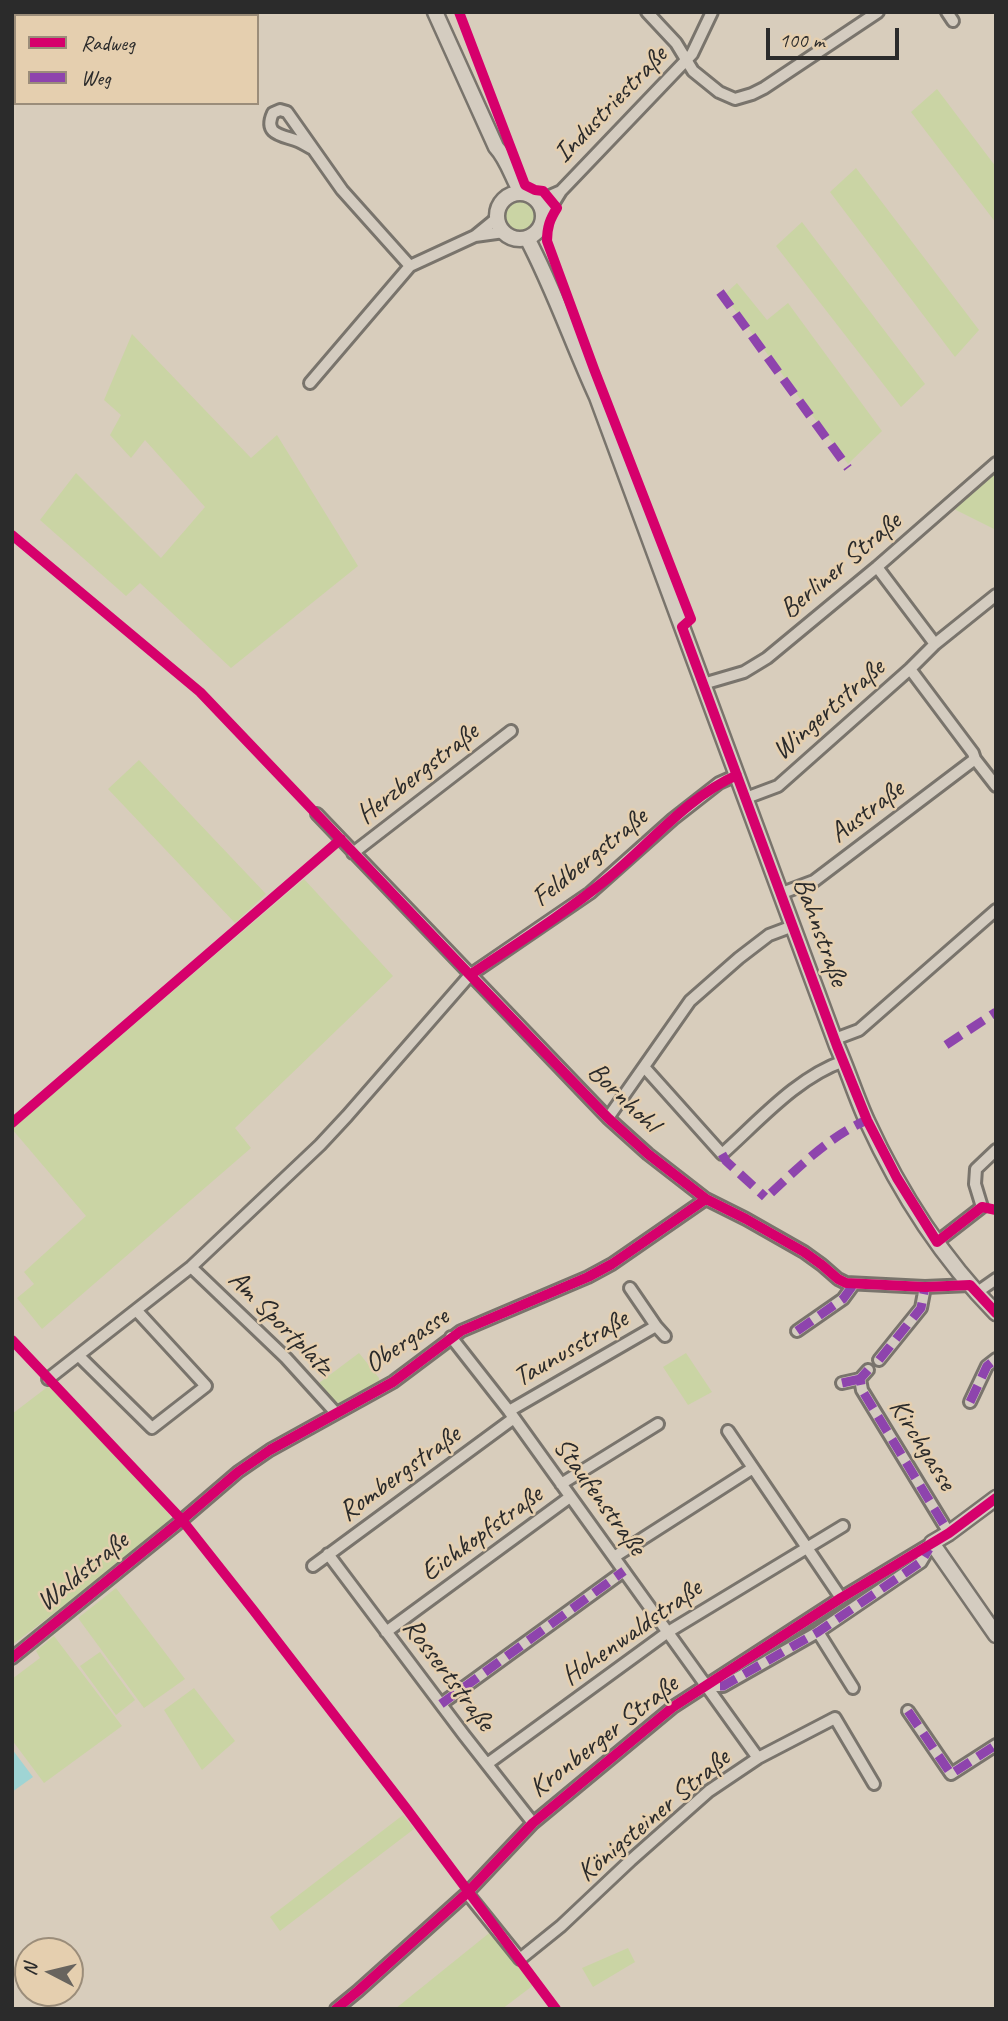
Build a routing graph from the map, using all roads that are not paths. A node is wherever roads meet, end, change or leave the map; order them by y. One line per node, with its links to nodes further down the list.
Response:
1 (435, 12): 6 (main road)
2 (647, 12): 5 (street)
3 (712, 12): 5 (street, Industriestraße)
4 (877, 12): 5 (street)
5 (686, 60): 10 (street, Industriestraße)
6 (496, 147): 8 (main road); 9 (main road)
7 (313, 149): 15 (street)
8 (521, 192): 9 (main road); 10 (main road)
9 (506, 197): 11 (main road)
10 (541, 206): 13 (main road)
11 (497, 218): 12 (main road); 14 (street)
12 (504, 232): 13 (main road); 14 (street)
13 (532, 235): 22 (main road, Bahnstraße)
14 (475, 236): 15 (street)
15 (410, 266): 16 (street)
16 (310, 383)
17 (996, 463): 18 (street, Berliner Straße)
18 (877, 567): 20 (street); 22 (street, Berliner Straße)
19 (996, 595): 20 (street, Wingertstraße)
20 (936, 644): 21 (street, Wingertstraße)
21 (910, 669): 24 (street); 27 (street, Wingertstraße)
22 (703, 684): 25 (main road, Bahnstraße)
23 (511, 731): 29 (street, Herzbergstraße)
24 (975, 759): 26 (street); 30 (street, Austraße)
25 (737, 775): 27 (main road, Bahnstraße); 33 (street, Feldbergstraße)
26 (996, 786)
27 (746, 798): 30 (main road, Bahnstraße)
28 (317, 814): 29 (street, Bornhohl)
29 (353, 853): 33 (street, Bornhohl)
30 (782, 893): 32 (main road, Bahnstraße)
31 (996, 909): 34 (street)
32 (793, 926): 34 (main road, Bahnstraße); 36 (street)
33 (470, 975): 37 (street, Bornhohl); 41 (street, Feldbergstraße)
34 (835, 1039): 35 (main road, Bahnstraße)
35 (844, 1061): 36 (street); 40 (main road, Bahnstraße)
36 (645, 1068): 37 (street)
37 (608, 1118): 39 (street, Bornhohl)
38 (996, 1150): 40 (street)
39 (706, 1199): 43 (street, Bornhohl); 52 (street, Obergasse)
40 (937, 1242): 46 (main road, Bahnstraße)
41 (191, 1267): 47 (street, Feldbergstraße); 61 (street, Am Sportplatz)
42 (996, 1279): 46 (street)
43 (854, 1284): 44 (street, Bornhohl); 50 (street)
44 (925, 1287): 46 (street, Bornhohl); 55 (street)
45 (630, 1288): 49 (street, Taunusstraße)
46 (973, 1289): 48 (main road, Bahnstraße)
47 (137, 1311): 53 (street, Feldbergstraße); 53 (street)
48 (996, 1313)
49 (656, 1326): 51 (street, Taunusstraße); 62 (street, Taunusstraße)
50 (797, 1331)
51 (665, 1335)
52 (451, 1337): 61 (street, Obergasse); 62 (street, Staufenstraße)
53 (79, 1356): 57 (street, Feldbergstraße)
54 (996, 1359): 60 (street)
55 (878, 1360)
56 (869, 1370): 58 (street, Kirchgasse)
57 (48, 1379)
58 (860, 1379): 59 (street, Kirchgasse); 71 (street, Kirchgasse)
59 (842, 1382)
60 (970, 1402)
61 (335, 1412): 69 (street, Obergasse)
62 (511, 1415): 66 (street, Staufenstraße); 74 (street, Rombergstraße)
63 (658, 1423): 66 (street)
64 (728, 1431): 65 (street)
65 (753, 1468): 73 (street); 75 (street)
66 (561, 1484): 67 (street, Staufenstraße)
67 (570, 1497): 75 (street, Staufenstraße); 79 (street, Eichkopfstraße)
68 (996, 1498): 71 (main road)
69 (182, 1520): 83 (street, Waldstraße)
70 (843, 1525): 73 (street, Hohenwaldstraße)
71 (950, 1533): 72 (main road)
72 (932, 1543): 78 (street, Kronberger Straße); 81 (street, Kronberger Straße); 82 (main road)
73 (806, 1547): 78 (street); 80 (street, Hohenwaldstraße)
74 (328, 1554): 76 (street, Rombergstraße); 79 (street, Rossertstraße)
75 (614, 1557): 77 (street, Staufenstraße)
76 (313, 1566)
77 (624, 1571): 80 (street, Staufenstraße); 86 (street)
78 (841, 1598): 84 (street, Kronberger Straße)
79 (386, 1632): 86 (street, Rossertstraße)
80 (668, 1632): 84 (street, Staufenstraße); 90 (street, Hohenwaldstraße)
81 (818, 1632): 84 (street, Kronberger Straße); 85 (street)
82 (996, 1635)
83 (12, 1658)
84 (706, 1686): 89 (street, Kronberger Straße); 92 (street, Kronberger Straße)
85 (853, 1688)
86 (441, 1704): 90 (street, Rossertstraße)
87 (908, 1711): 88 (street)
88 (996, 1745)
89 (758, 1758): 91 (street, Königsteiner Straße); 93 (street, Königsteiner Straße)
90 (487, 1764): 92 (street, Rossertstraße)
91 (874, 1784)
92 (533, 1823): 93 (street, Kronberger Straße)
93 (467, 1893): 94 (street, Kronberger Straße)
94 (336, 2009)

